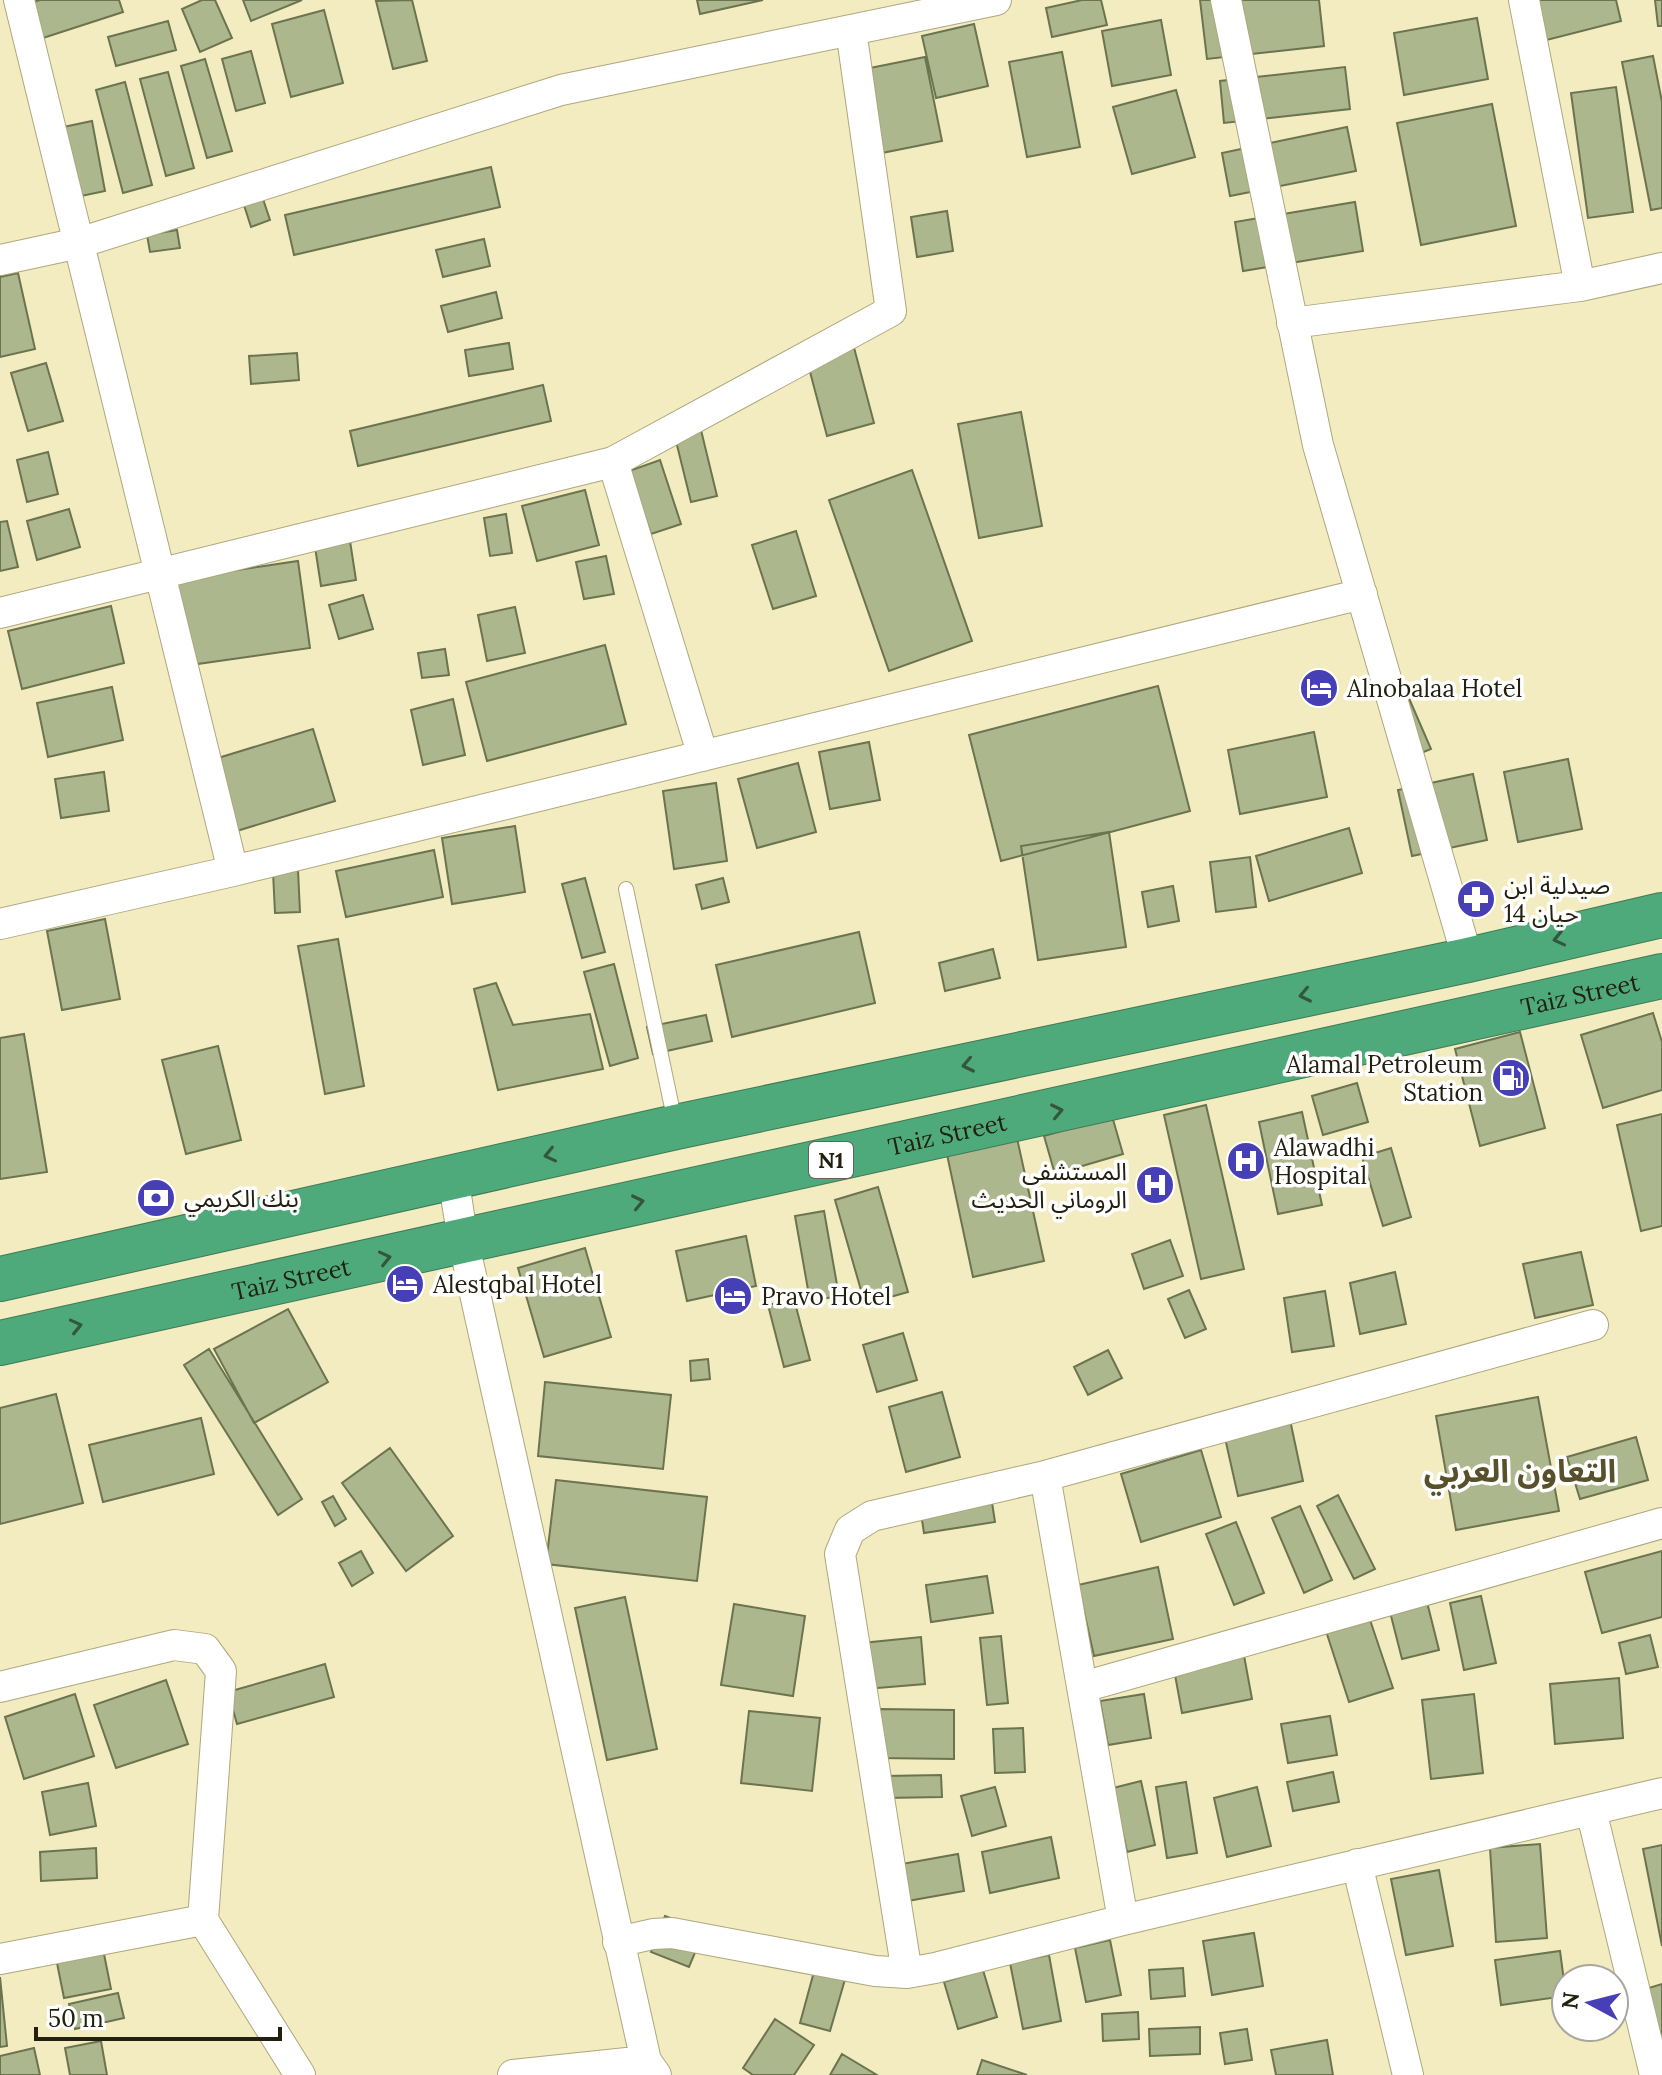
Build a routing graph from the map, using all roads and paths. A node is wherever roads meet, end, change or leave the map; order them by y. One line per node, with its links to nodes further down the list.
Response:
1 (19, 0): 6 (street)
2 (996, 0): 5 (street)
3 (1226, 0): 10 (street)
4 (1524, 0): 9 (street)
5 (851, 30): 6 (street); 11 (street)
6 (79, 243): 7 (street); 12 (street)
7 (0, 260)
8 (1662, 268): 9 (street)
9 (1580, 286): 10 (street)
10 (1292, 323): 13 (street)
11 (613, 462): 12 (street); 15 (street)
12 (160, 574): 14 (street); 16 (street)
13 (1362, 594): 15 (street); 20 (street)
14 (0, 613)
15 (703, 756): 16 (street)
16 (233, 871): 19 (street)
17 (626, 889): 22 (lane)
18 (1662, 915): 20 (highway, one-way to 20)
19 (0, 924)
20 (1468, 960): 22 (highway, one-way to 22)
21 (1662, 976): 24 (highway, Taiz Street / N1, one-way to 21)
22 (676, 1127): 23 (highway, one-way to 23)
23 (453, 1177): 24 (street); 25 (highway)
24 (463, 1240): 27 (highway, Taiz Street / N1, one-way to 24); 37 (street)
25 (0, 1279)
26 (1593, 1325): 28 (street)
27 (0, 1343)
28 (1045, 1476): 31 (street); 39 (street)
29 (1662, 1523): 31 (street)
30 (0, 1687): 35 (street)
31 (1083, 1687): 36 (street)
32 (1662, 1793): 33 (street)
33 (1591, 1810): 34 (street); 44 (street)
34 (1357, 1864): 36 (street); 43 (street)
35 (203, 1920): 38 (street); 41 (street)
36 (1123, 1920): 39 (street)
37 (618, 1942): 39 (street); 40 (street)
38 (0, 1959)
39 (907, 1973)
40 (651, 2068): 42 (street)
41 (300, 2075)
42 (513, 2075)
43 (1408, 2075)
44 (1655, 2075)

